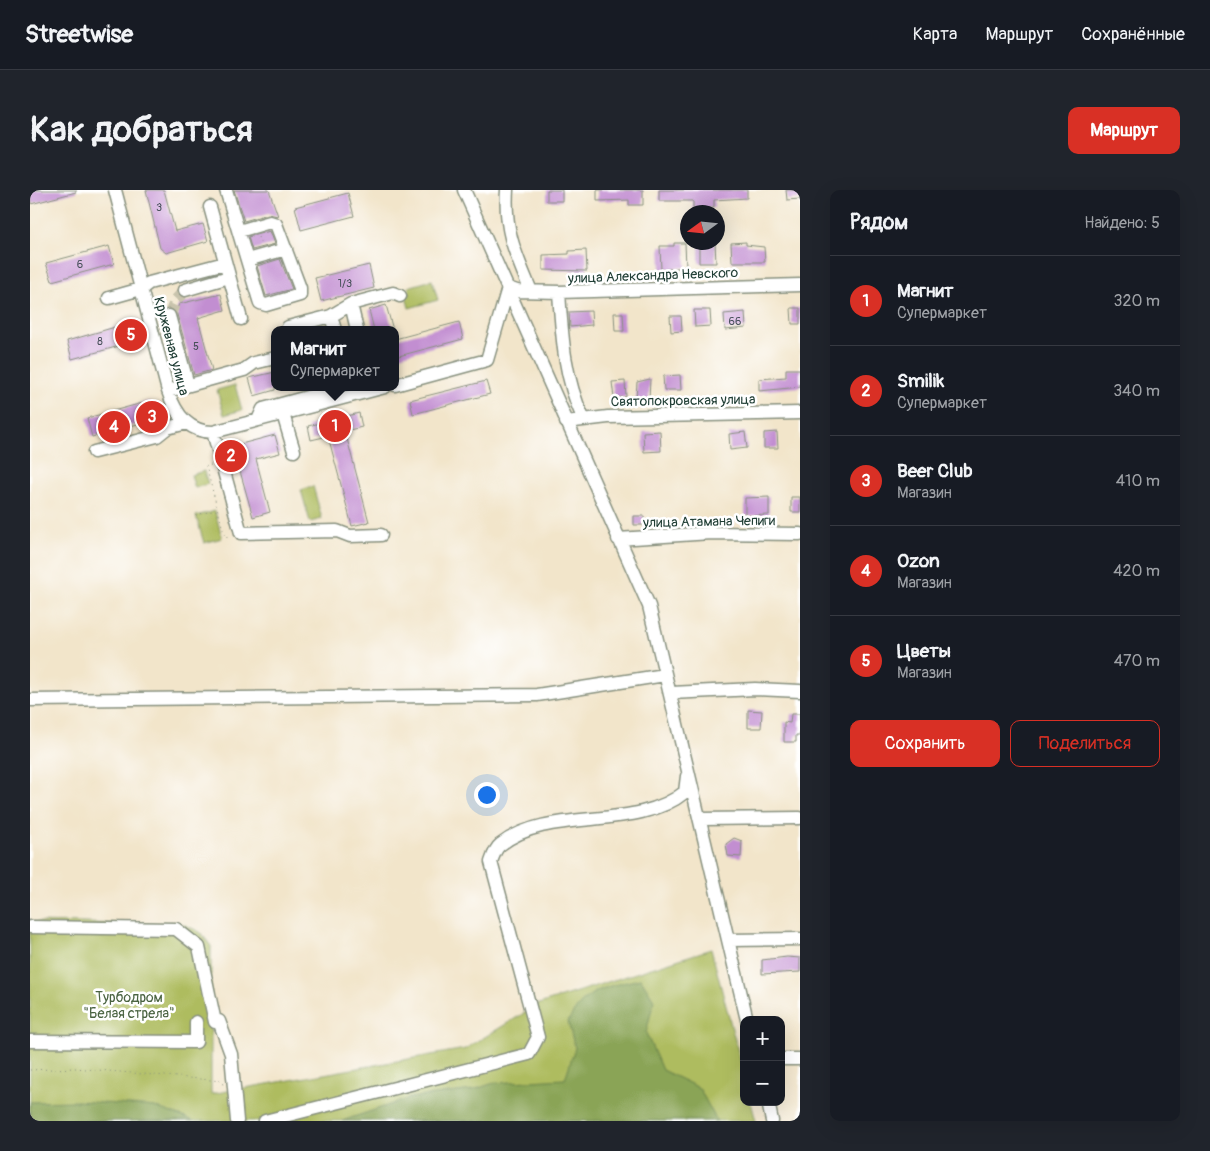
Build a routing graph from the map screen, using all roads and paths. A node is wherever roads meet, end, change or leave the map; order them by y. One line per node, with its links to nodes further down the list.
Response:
1 (115, 190): 15 (street, Кружевная улица)
2 (226, 190): 7 (street)
3 (464, 190): 14 (street)
4 (507, 190): 17 (street)
5 (210, 207): 11 (street)
6 (255, 227): 7 (street); 8 (street); 9 (path)
7 (239, 231): 10 (street)
8 (286, 249): 9 (street); 10 (street)
9 (264, 256): 10 (street)
10 (247, 260)
11 (225, 263): 12 (street); 15 (street)
12 (229, 277): 16 (street); 24 (street)
13 (800, 285): 18 (street, улица Александра Невского)
14 (508, 288): 17 (street, улица Александра Невского); 29 (street); 40 (street)
15 (141, 289): 20 (street); 31 (street, Кружевная улица)
16 (185, 290)
17 (531, 291): 18 (street, улица Александра Невского)
18 (559, 292): 38 (street)
19 (400, 296): 21 (street)
20 (109, 298)
21 (351, 304): 23 (street); 27 (street)
22 (169, 316): 30 (street)
23 (331, 316): 25 (street); 26 (street)
24 (241, 319)
25 (292, 326)
26 (334, 326)
27 (356, 326)
28 (271, 359): 30 (street)
29 (399, 384)
30 (188, 385): 31 (street)
31 (168, 391): 41 (street, Кружевная улица)
32 (329, 391): 39 (street)
33 (334, 391): 35 (street)
34 (360, 391): 35 (street)
35 (343, 398): 37 (street)
36 (800, 413): 38 (street, Святопокровская улица)
37 (283, 414): 39 (street); 43 (street)
38 (583, 418): 40 (street, Святопокровская улица)
39 (258, 420): 42 (street)
40 (566, 422): 51 (street)
41 (187, 423): 42 (street); 44 (street)
42 (213, 432): 48 (street)
43 (294, 451)
44 (94, 452)
45 (216, 464): 46 (path)
46 (218, 509): 47 (path); 48 (path)
47 (196, 515)
48 (241, 533): 50 (street)
49 (800, 534): 51 (street, улица Атамана Чепиги)
50 (381, 535)
51 (618, 539): 52 (street)
52 (665, 675): 54 (street); 55 (street)
53 (800, 691): 54 (street)
54 (671, 693): 56 (street)
55 (30, 700)
56 (688, 768): 58 (street); 71 (street)
57 (800, 818): 58 (street)
58 (701, 820): 61 (street)
59 (30, 927): 70 (street)
60 (800, 939): 61 (street)
61 (728, 940): 62 (street)
62 (747, 1016)
63 (196, 1022): 64 (street)
64 (30, 1041)
65 (785, 1059): 66 (street)
66 (800, 1059)
67 (30, 1070): 68 (path)
68 (224, 1089)
69 (769, 1106): 72 (street)
70 (237, 1121)
71 (265, 1121)
72 (772, 1121)

